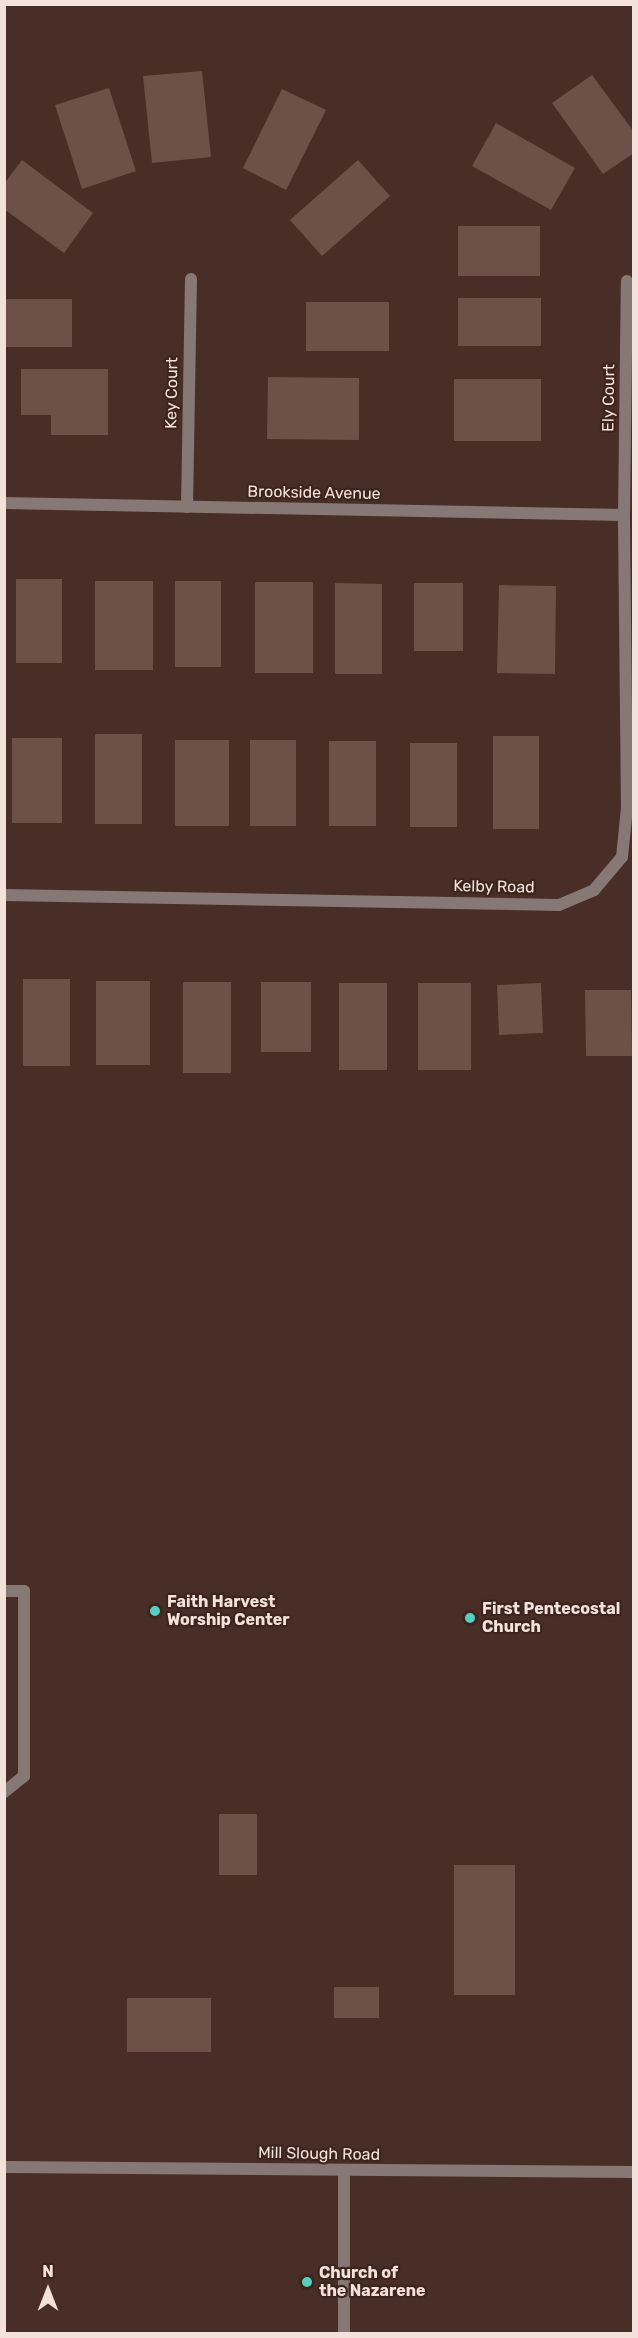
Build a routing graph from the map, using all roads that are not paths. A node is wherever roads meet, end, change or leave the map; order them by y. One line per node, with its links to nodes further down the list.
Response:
1 (191, 279): 4 (street, Key Court)
2 (627, 281): 5 (street, Ely Court)
3 (4, 503): 4 (street, Brookside Avenue)
4 (187, 507): 5 (street, Brookside Avenue)
5 (624, 515): 6 (street, Kelby Road)
6 (4, 896)
7 (4, 1591): 8 (street)
8 (4, 1792)
9 (4, 2167): 10 (street, Mill Slough Road)
10 (344, 2171): 11 (street, Mill Slough Road); 12 (street)
11 (633, 2172)
12 (344, 2334)

